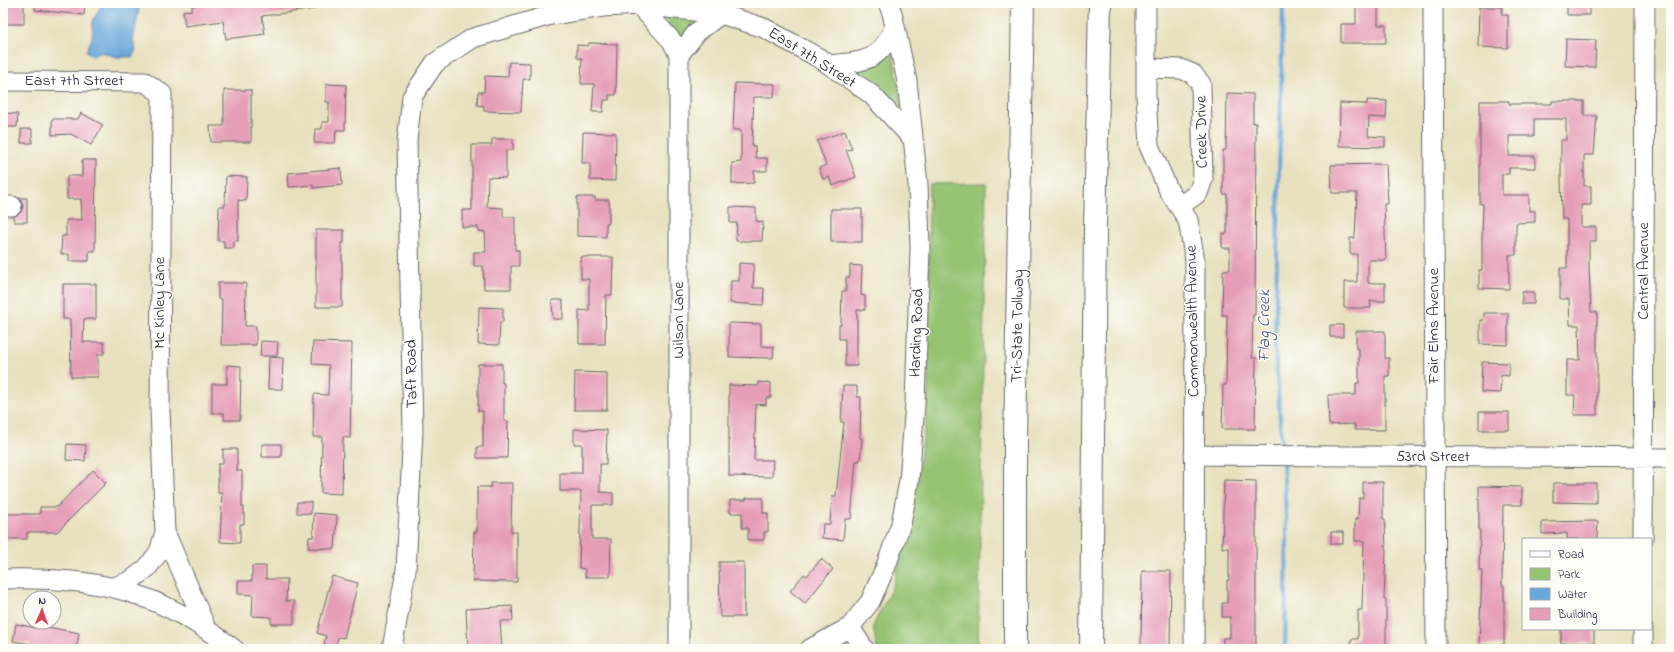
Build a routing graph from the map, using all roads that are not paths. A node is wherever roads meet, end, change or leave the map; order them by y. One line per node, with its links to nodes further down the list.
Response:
1 (888, 3): 9 (street, Harding Road)
2 (1023, 3): 34 (highway, Tri-State Tollway)
3 (1100, 3): 35 (highway)
4 (1146, 3): 12 (street, Commonwealth Avenue)
5 (1433, 3): 19 (street, Fair Elms Avenue)
6 (1645, 3): 20 (street, Central Avenue)
7 (639, 5): 8 (street, East 7th Street); 10 (street); 15 (street, East 7th Street)
8 (721, 14): 10 (street); 11 (street, East 7th Street)
9 (895, 26): 11 (street); 16 (street, Harding Road)
10 (679, 55): 31 (street, Wilson Lane)
11 (830, 65): 16 (street, East 7th Street)
12 (1146, 68): 17 (street, Commonwealth Avenue); 17 (street, Creek Drive)
13 (3, 81): 14 (street, East 7th Street)
14 (145, 82): 22 (street, Mc Kinley Lane)
15 (412, 97): 30 (street, Taft Road)
16 (912, 138): 26 (street, Harding Road)
17 (1180, 206): 18 (street, Commonwealth Avenue)
18 (1194, 455): 19 (street, 53rd Street); 36 (street, Commonwealth Avenue)
19 (1435, 457): 20 (street, 53rd Street); 37 (street, Fair Elms Avenue)
20 (1643, 458): 21 (street, 53rd Street); 23 (street, Central Avenue)
21 (1671, 458)
22 (165, 532): 25 (street, Mc Kinley Lane); 27 (street, Mc Kinley Lane)
23 (1643, 538)
24 (3, 579): 25 (street)
25 (114, 587): 27 (street)
26 (850, 627): 32 (street); 33 (street)
27 (206, 628): 29 (street)
28 (1643, 630): 38 (street)
29 (234, 649)
30 (392, 649)
31 (679, 649)
32 (810, 649)
33 (864, 649)
34 (1015, 649)
35 (1091, 649)
36 (1194, 649)
37 (1436, 649)
38 (1643, 649)

